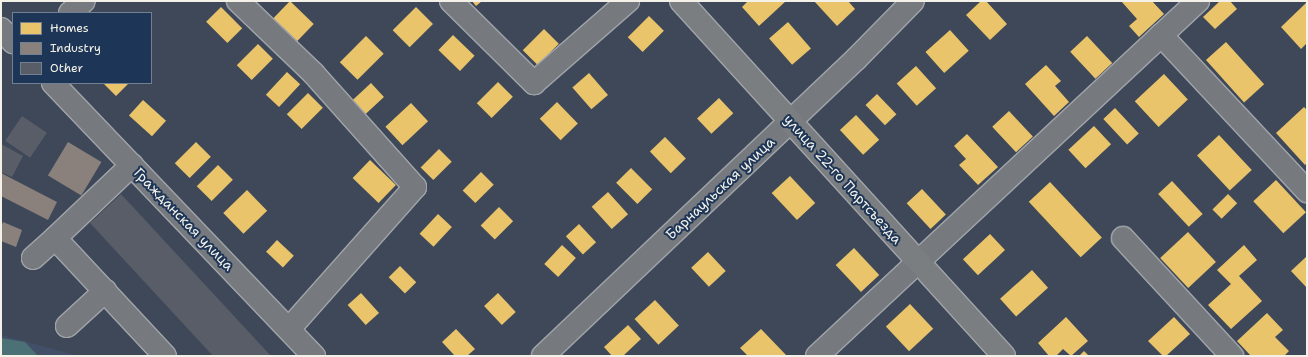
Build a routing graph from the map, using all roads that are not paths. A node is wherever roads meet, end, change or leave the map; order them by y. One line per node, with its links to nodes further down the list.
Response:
1 (84, 1): 8 (street)
2 (238, 1): 24 (street)
3 (451, 1): 4 (street)
4 (628, 1)
5 (681, 1): 15 (main road, улица 22-го Партсъезда)
6 (913, 1): 15 (street, Барнаульская улица)
7 (1198, 1): 10 (street)
8 (71, 12)
9 (1, 29): 11 (street)
10 (1161, 35): 17 (street); 21 (street)
11 (12, 41)
12 (12, 43): 13 (street)
13 (1, 54)
14 (54, 84): 16 (street, Гражданская улица)
15 (790, 121): 21 (main road, улица 22-го Партсъезда); 27 (street, Барнаульская улица)
16 (132, 165): 18 (street); 24 (street, Гражданская улица)
17 (1307, 191)
18 (55, 238): 20 (street); 22 (street)
19 (1123, 238): 30 (street)
20 (33, 258)
21 (918, 262): 28 (street); 29 (main road, улица 22-го Партсъезда)
22 (105, 292): 23 (street); 25 (street)
23 (68, 326)
24 (289, 329): 26 (street, Гражданская улица)
25 (165, 356)
26 (314, 356)
27 (543, 356)
28 (817, 356)
29 (1004, 356)
30 (1232, 356)

